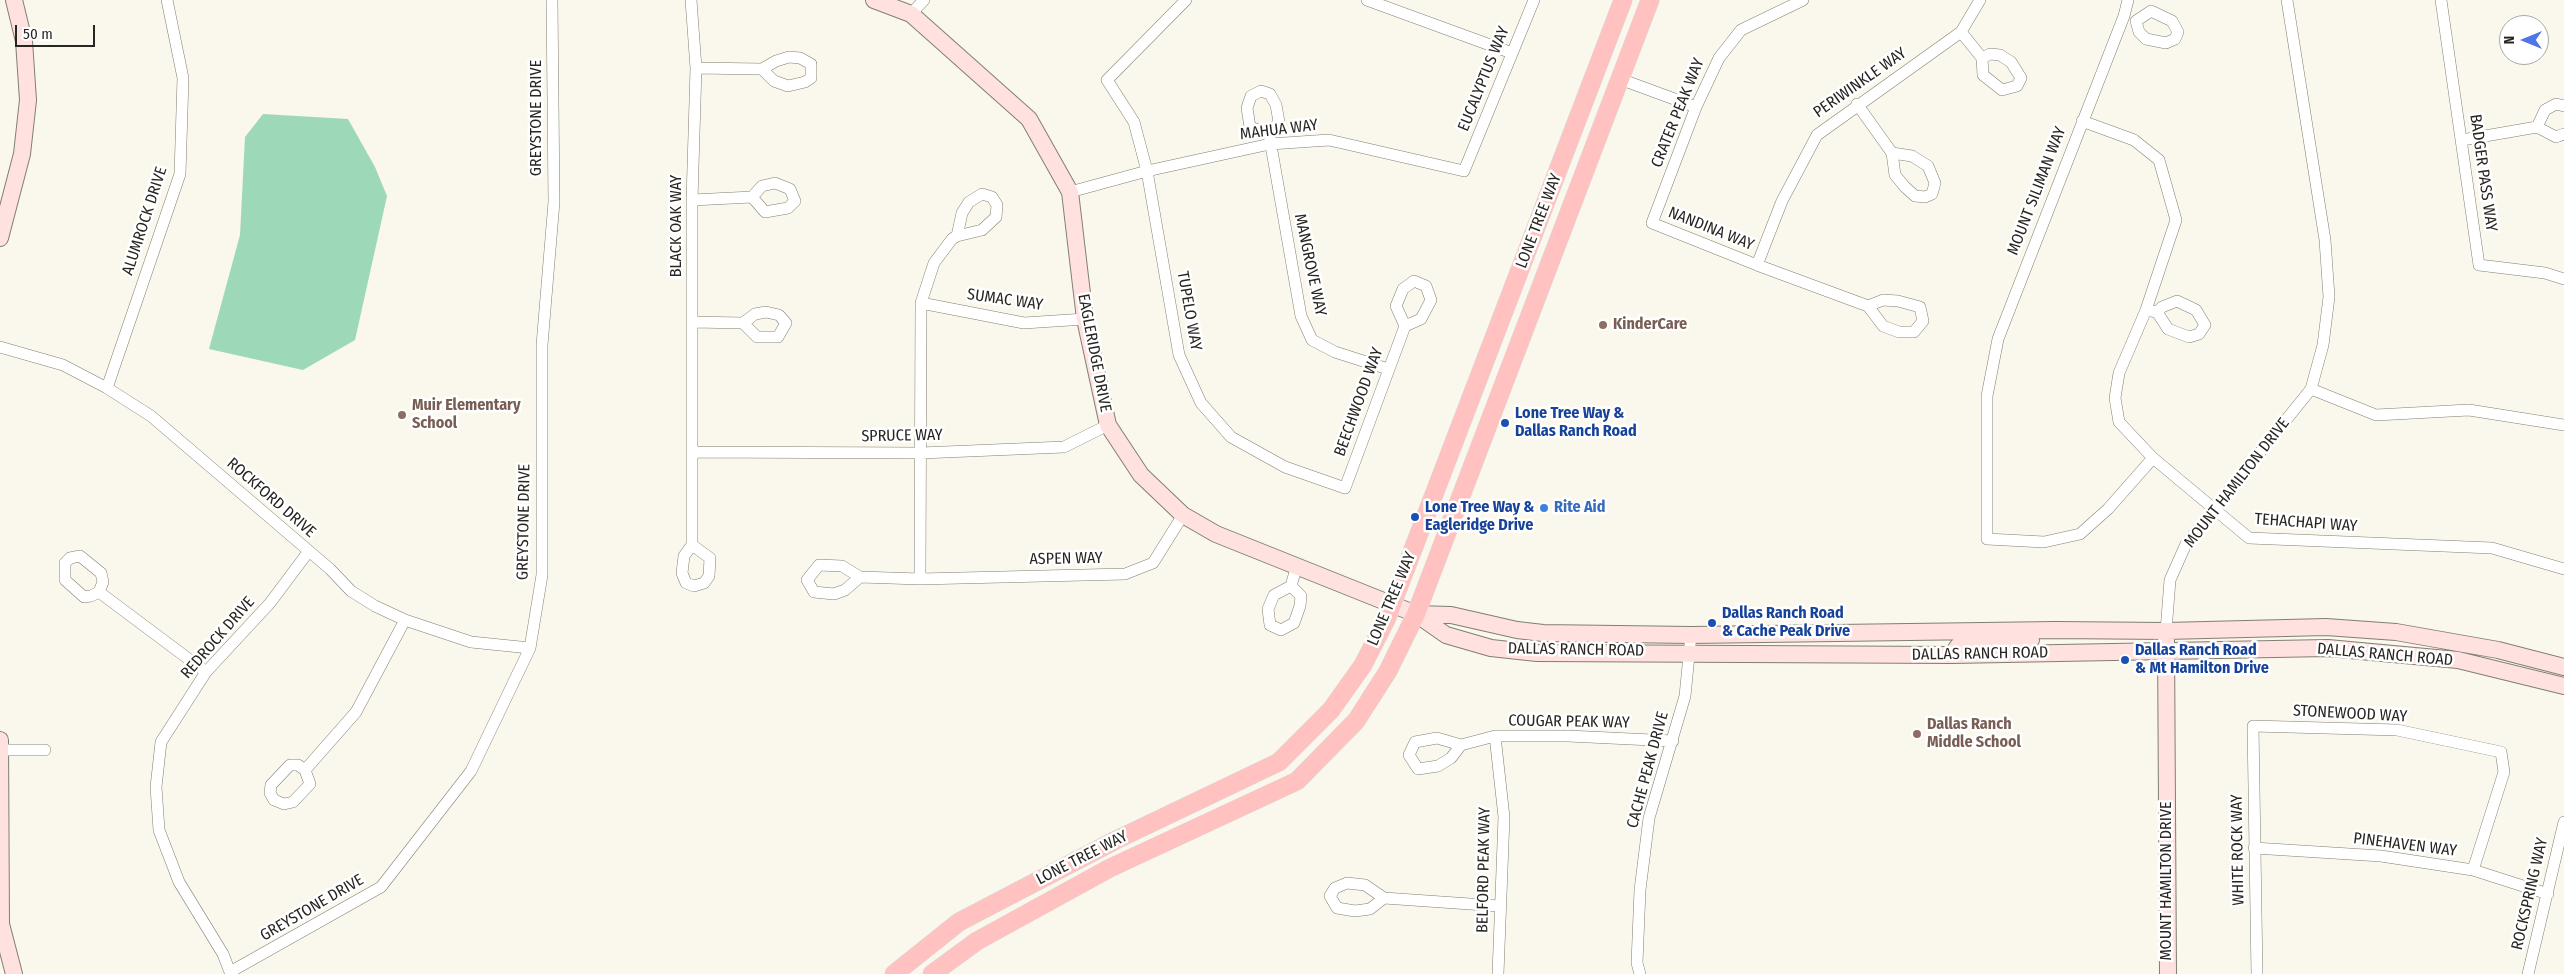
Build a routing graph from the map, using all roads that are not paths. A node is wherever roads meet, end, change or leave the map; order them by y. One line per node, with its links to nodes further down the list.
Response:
1 (14, 0): 42 (street)
2 (166, 0): 55 (street, ALUMROCK DRIVE)
3 (552, 0): 79 (street, GREYSTONE DRIVE)
4 (691, 0): 23 (street, BLACK OAK WAY)
5 (874, 0): 17 (street, EAGLERIDGE DRIVE)
6 (924, 0): 17 (street)
7 (1186, 0): 35 (street, TUPELO WAY)
8 (1367, 0): 21 (street)
9 (1534, 0): 21 (street, EUCALYPTUS WAY)
10 (1623, 0): 43 (main road, LONE TREE WAY)
11 (1650, 0): 25 (main road, LONE TREE WAY)
12 (1804, 0): 28 (street, CRATER PEAK WAY)
13 (1980, 0): 20 (street, PERIWINKLE WAY)
14 (2128, 0): 18 (street, MOUNT SILIMAN WAY)
15 (2287, 0): 56 (street, MOUNT HAMILTON DRIVE)
16 (2441, 0): 33 (street, BADGER PASS WAY)
17 (911, 14): 37 (street, EAGLERIDGE DRIVE)
18 (2124, 16): 19 (street); 29 (street, MOUNT SILIMAN WAY)
19 (2136, 21)
20 (1961, 32): 22 (street); 26 (street, PERIWINKLE WAY)
21 (1512, 53): 36 (street, EUCALYPTUS WAY)
22 (1982, 58)
23 (696, 68): 24 (street); 39 (street, BLACK OAK WAY)
24 (762, 70)
25 (1620, 78): 28 (street); 52 (main road, LONE TREE WAY)
26 (1857, 104): 34 (street); 44 (street, PERIWINKLE WAY)
27 (2564, 106): 30 (street)
28 (1696, 107): 40 (street, CRATER PEAK WAY)
29 (2082, 121): 61 (street, TEHACHAPI WAY); 61 (street, MOUNT SILIMAN WAY)
30 (2537, 128): 31 (street); 33 (street)
31 (2564, 134)
32 (1270, 139): 35 (street, MAHUA WAY); 36 (street, MAHUA WAY); 54 (street, MANGROVE WAY)
33 (2462, 140): 45 (street, BADGER PASS WAY)
34 (1892, 153)
35 (1147, 171): 37 (street, MAHUA WAY); 62 (street, TUPELO WAY)
36 (1464, 171)
37 (1070, 192): 48 (street, EAGLERIDGE DRIVE)
38 (752, 197): 39 (street)
39 (692, 200): 49 (street, BLACK OAK WAY)
40 (1652, 223): 44 (street, NANDINA WAY)
41 (957, 236): 46 (street)
42 (0, 238)
43 (1532, 241): 52 (main road); 73 (main road, LONE TREE WAY)
44 (1757, 266): 47 (street, NANDINA WAY)
45 (2564, 279)
46 (921, 304): 48 (street, SUMAC WAY); 60 (street)
47 (1868, 306)
48 (1085, 319): 57 (street, EAGLERIDGE DRIVE)
49 (693, 322): 50 (street); 59 (street, BLACK OAK WAY)
50 (743, 323)
51 (1404, 326): 54 (street, BEECHWOOD WAY)
52 (1518, 346): 74 (main road, LONE TREE WAY)
53 (0, 347): 55 (street, ROCKFORD DRIVE)
54 (1388, 369): 62 (street, BEECHWOOD WAY)
55 (107, 388): 66 (street, ROCKFORD DRIVE)
56 (2311, 389): 58 (street); 63 (street, MOUNT HAMILTON DRIVE)
57 (1108, 425): 60 (street, SPRUCE WAY); 64 (street, EAGLERIDGE DRIVE)
58 (2564, 425)
59 (692, 452): 60 (street, SPRUCE WAY); 65 (street, BLACK OAK WAY)
60 (921, 453): 70 (street)
61 (2153, 458): 63 (street, TEHACHAPI WAY)
62 (1345, 488)
63 (2216, 509): 68 (street, TEHACHAPI WAY); 77 (street, MOUNT HAMILTON DRIVE)
64 (1183, 515): 67 (street, EAGLERIDGE DRIVE); 70 (street, ASPEN WAY)
65 (692, 545)
66 (309, 551): 75 (street, ROCKFORD DRIVE); 84 (street, REDROCK DRIVE)
67 (1297, 565): 71 (street); 73 (street, EAGLERIDGE DRIVE)
68 (2564, 569)
69 (860, 577): 70 (street, ASPEN WAY)
70 (920, 579)
71 (1291, 586)
72 (99, 592): 84 (street)
73 (1392, 605): 74 (street, EAGLERIDGE DRIVE); 101 (main road, LONE TREE WAY)
74 (1416, 614): 78 (street, DALLAS RANCH ROAD); 81 (street, DALLAS RANCH ROAD); 102 (main road, LONE TREE WAY)
75 (405, 620): 79 (street, ROCKFORD DRIVE); 92 (street)
76 (2055, 630): 77 (street, DALLAS RANCH ROAD); 78 (street, DALLAS RANCH ROAD); 82 (street)
77 (2166, 631): 80 (street, MOUNT HAMILTON DRIVE); 83 (street, DALLAS RANCH ROAD)
78 (1691, 635): 81 (street, CACHE PEAK DRIVE)
79 (530, 648): 99 (street, GREYSTONE DRIVE)
80 (2166, 650): 82 (street, DALLAS RANCH ROAD); 85 (street, DALLAS RANCH ROAD); 105 (street, MOUNT HAMILTON DRIVE)
81 (1691, 652): 82 (street, DALLAS RANCH ROAD); 88 (street, CACHE PEAK DRIVE)
82 (1952, 655)
83 (2564, 668)
84 (206, 672): 99 (street, REDROCK DRIVE)
85 (2564, 686)
86 (2253, 726): 94 (street, WHITE ROCK WAY); 95 (street, STONEWOOD WAY)
87 (1495, 736): 88 (street, COUGAR PEAK WAY); 89 (street, COUGAR PEAK WAY); 98 (street, BELFORD PEAK WAY)
88 (1673, 741): 104 (street, CACHE PEAK DRIVE)
89 (1461, 745)
90 (1, 747): 91 (street); 100 (street)
91 (45, 750)
92 (305, 770)
93 (2564, 822): 96 (street, ROCKSPRING WAY)
94 (2254, 848): 95 (street, PINEHAVEN WAY); 106 (street, WHITE ROCK WAY)
95 (2473, 870): 96 (street, PINEHAVEN WAY)
96 (2548, 894): 107 (street, ROCKSPRING WAY)
97 (1384, 898): 98 (street)
98 (1499, 906): 103 (street, BELFORD PEAK WAY)
99 (230, 972)
100 (14, 974)
101 (894, 974)
102 (932, 974)
103 (1498, 974)
104 (1640, 974)
105 (2168, 974)
106 (2257, 974)
107 (2528, 974)

